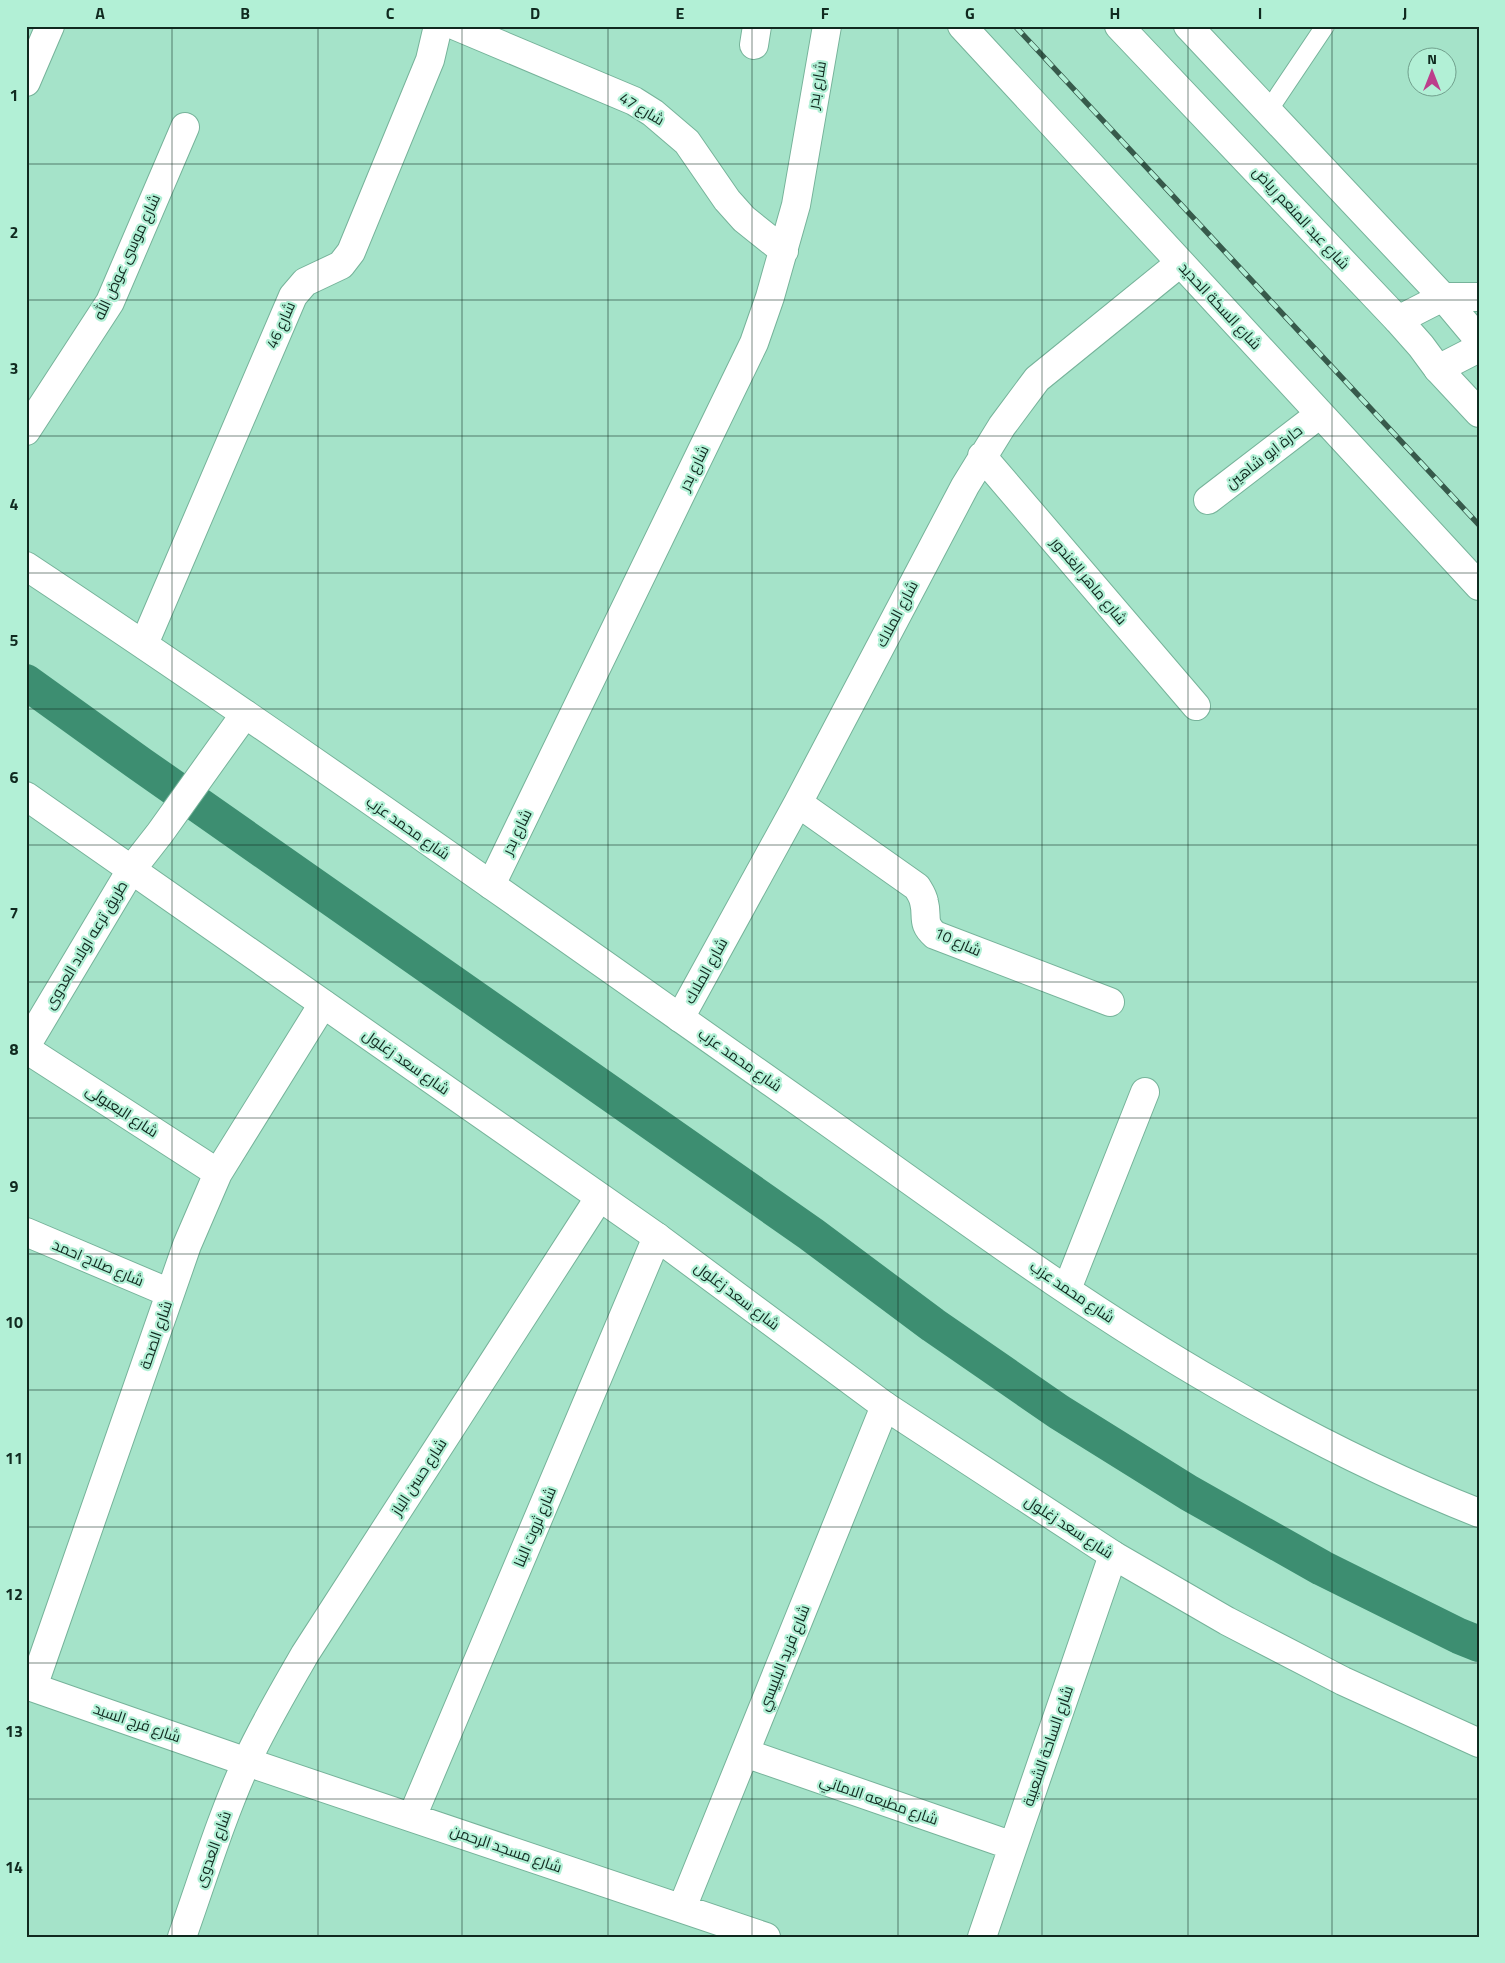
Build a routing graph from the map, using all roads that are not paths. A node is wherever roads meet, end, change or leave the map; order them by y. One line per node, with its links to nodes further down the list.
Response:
1 (50, 26): 9 (street)
2 (438, 26): 27 (street, شارع 46)
3 (456, 26): 12 (street, شارع 47)
4 (827, 26): 12 (street, شارع بدر)
5 (962, 26): 13 (street, شارع السكة الحديد)
6 (1119, 26): 16 (street, شارع عبد المنعم رياض)
7 (1188, 26): 10 (street)
8 (1325, 26): 10 (lane)
9 (26, 82)
10 (1268, 111): 15 (street)
11 (185, 127): 22 (street, شارع موسى عوض الله)
12 (784, 251): 33 (street, شارع بدر)
13 (1180, 263): 21 (street, شارع السكة الحديد); 23 (street, شارع الملاك)
14 (1479, 296): 15 (street)
15 (1443, 297): 16 (street); 17 (street)
16 (1398, 320): 19 (street, شارع عبد المنعم رياض)
17 (1479, 340)
18 (1479, 348): 19 (street)
19 (1438, 369): 20 (street, شارع عبد المنعم رياض)
20 (1479, 413)
21 (1320, 414): 24 (street, حارة ابو شاهين); 26 (street, شارع السكة الحديد)
22 (26, 431)
23 (982, 456): 28 (street, شارع ماهر الغندور); 31 (street, شارع الملاك)
24 (1208, 500)
25 (26, 566): 27 (street, شارع محمد عزب)
26 (1479, 586)
27 (144, 644): 29 (street, شارع محمد عزب)
28 (1196, 706)
29 (245, 714): 32 (street, طريق ترعه اولاد العدوى); 33 (street, شارع محمد عزب)
30 (26, 796): 32 (street, شارع سعد زغلول)
31 (798, 803): 34 (street, شارع 10); 36 (street, شارع الملاك)
32 (131, 870): 35 (street, شارع سعد زغلول); 37 (street, طريق ترعه اولاد العدوى)
33 (491, 885): 36 (street, شارع محمد عزب)
34 (1110, 1002)
35 (324, 1004): 39 (street, شارع الصحة); 40 (street, شارع سعد زغلول)
36 (680, 1018): 43 (street, شارع محمد عزب)
37 (26, 1048): 39 (street, شارع البعبولى)
38 (1145, 1092): 43 (street)
39 (218, 1173): 44 (street, شارع الصحة)
40 (599, 1198): 42 (street, شارع سعد زغلول); 51 (street, شارع حسن الباز)
41 (26, 1232): 44 (street, شارع صلاح احمد)
42 (658, 1237): 45 (street, شارع سعد زغلول); 52 (street, شارع ثروت البنا)
43 (1067, 1289): 46 (street, شارع محمد عزب)
44 (170, 1293): 48 (street, شارع الصحة)
45 (885, 1406): 47 (street, شارع سعد زغلول); 50 (street, شارع فريد البلبيسي)
46 (1479, 1513)
47 (1113, 1555): 49 (street, شارع سعد زغلول); 53 (street, شارع الساحة الشعبية)
48 (30, 1686): 51 (street, شارع فرج السيد)
49 (1479, 1743)
50 (745, 1753): 53 (street, شارع مطبعه الاماني); 54 (street, شارع فريد البلبيسي)
51 (247, 1762): 52 (street, شارع مسجد الرحمن); 55 (street, شارع العدوى)
52 (412, 1817): 54 (street, شارع مسجد الرحمن)
53 (1013, 1846): 57 (street, شارع الساحة الشعبية)
54 (682, 1908): 56 (street, شارع مسجد الرحمن)
55 (182, 1937)
56 (766, 1937)
57 (982, 1937)

